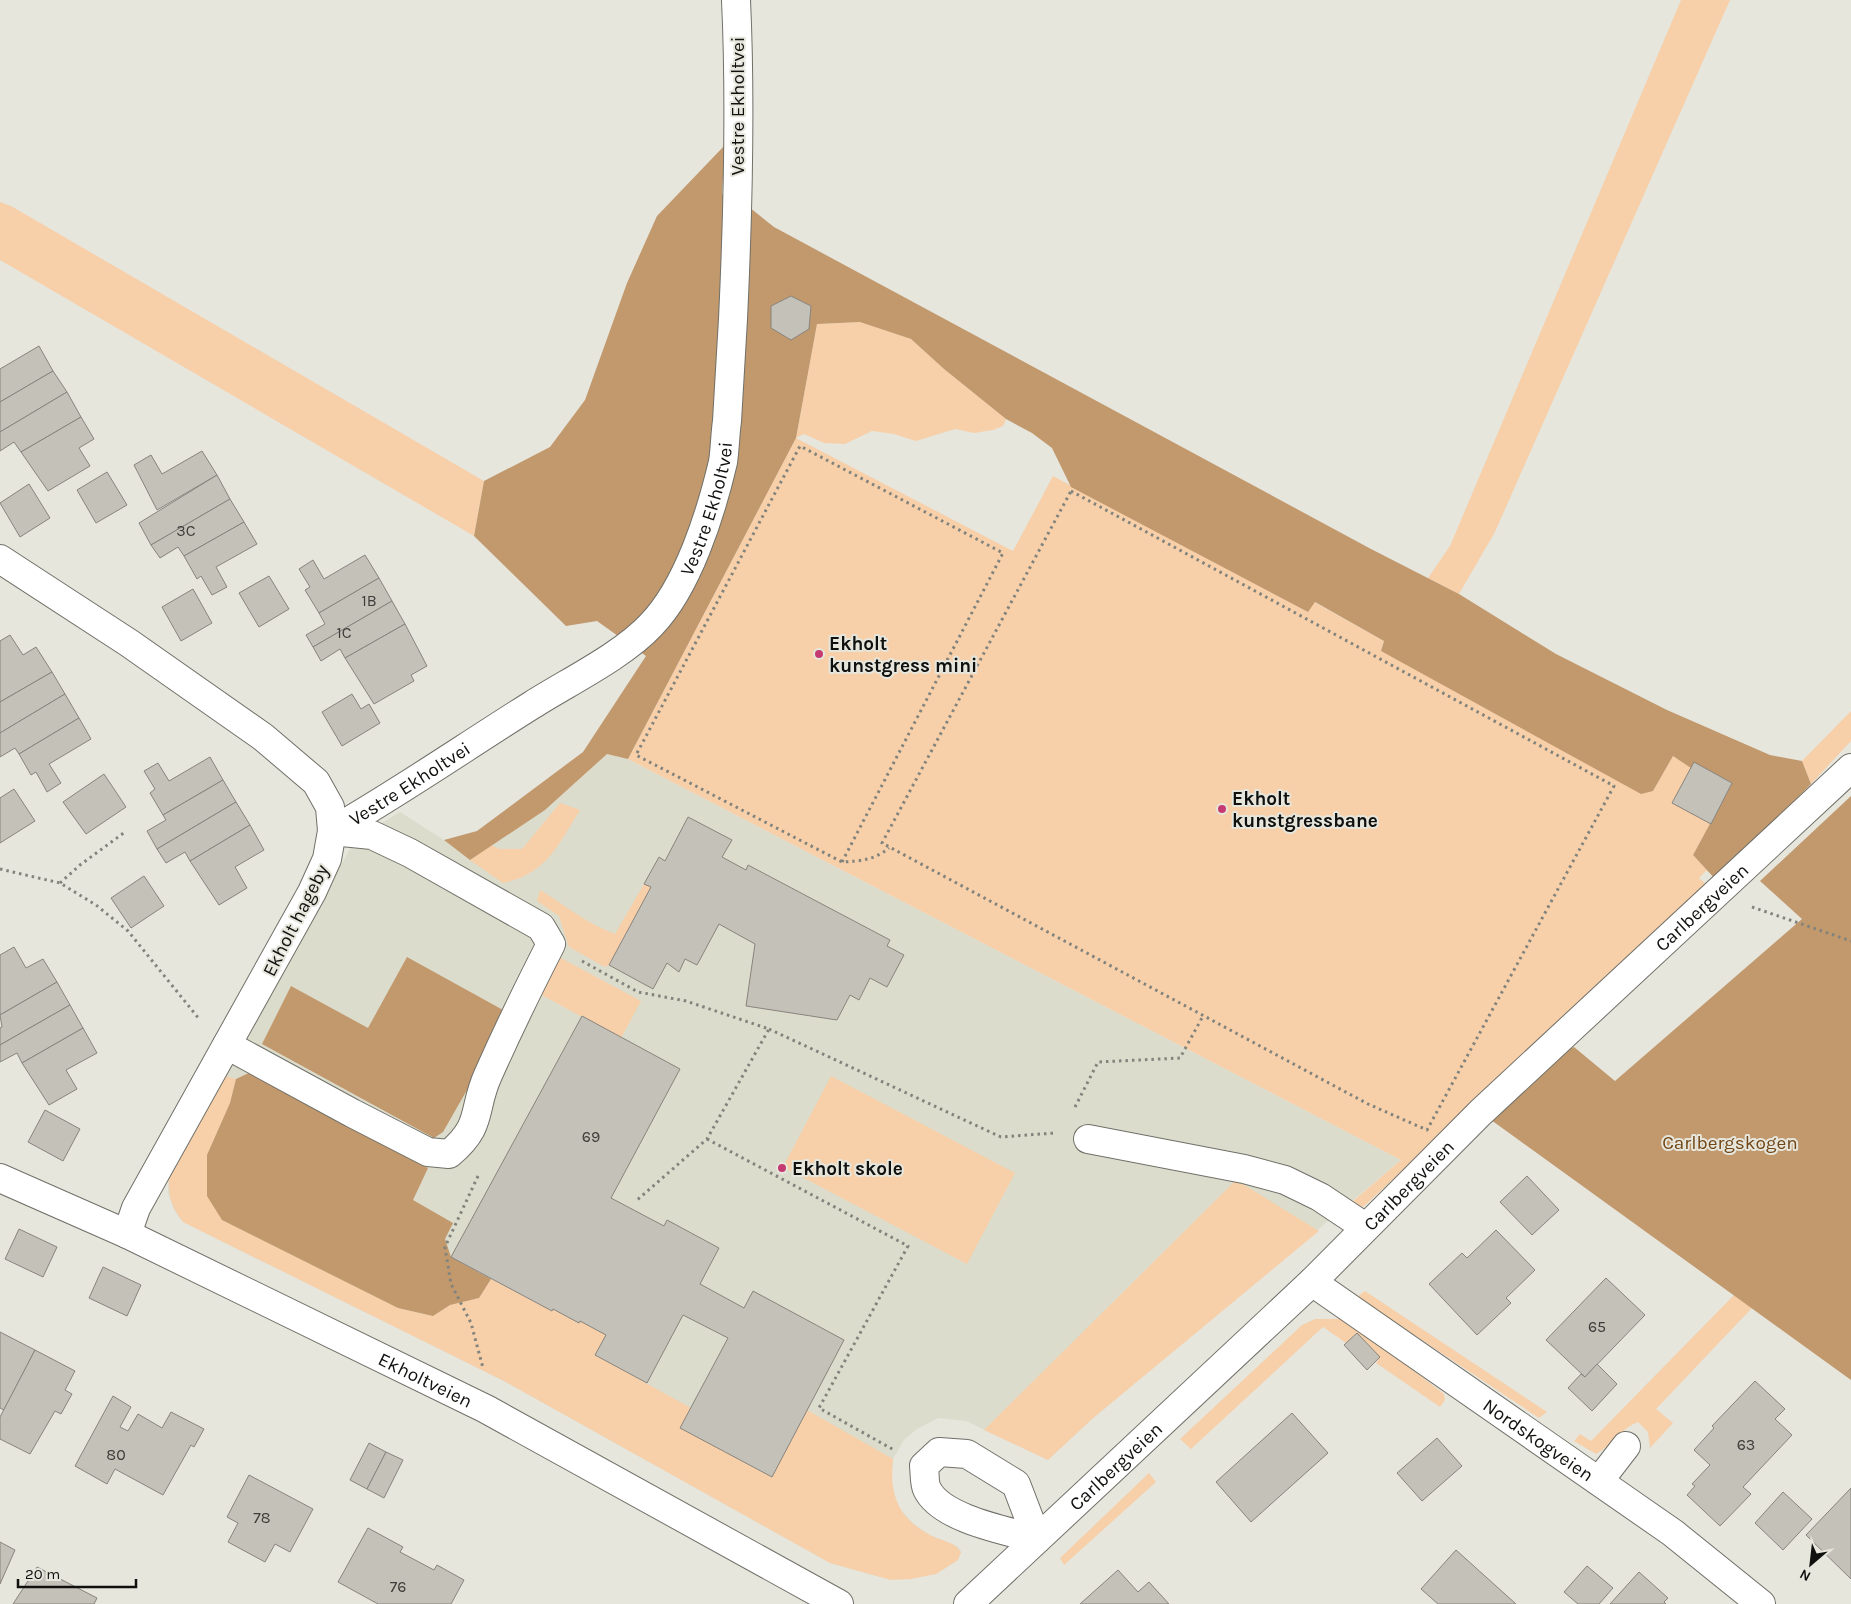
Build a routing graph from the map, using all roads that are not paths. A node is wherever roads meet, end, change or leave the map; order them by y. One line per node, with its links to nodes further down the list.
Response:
1 (736, 0): 4 (street, Vestre Ekholtvei)
2 (0, 559): 4 (street, Ekholt hageby)
3 (1851, 768): 8 (street, Carlbergveien)
4 (332, 831): 5 (street, Ekholt hageby); 5 (street)
5 (228, 1045): 9 (street, Ekholt hageby)
6 (1075, 1135): 8 (street)
7 (0, 1178): 9 (street, Ekholtveien)
8 (1365, 1227): 10 (street, Carlbergveien)
9 (127, 1234): 13 (street, Ekholtveien)
10 (1312, 1282): 12 (street, Nordskogveien); 14 (street, Carlbergveien)
11 (1626, 1446): 12 (street)
12 (1599, 1481): 15 (street, Nordskogveien)
13 (839, 1604)
14 (968, 1604)
15 (1760, 1604)

